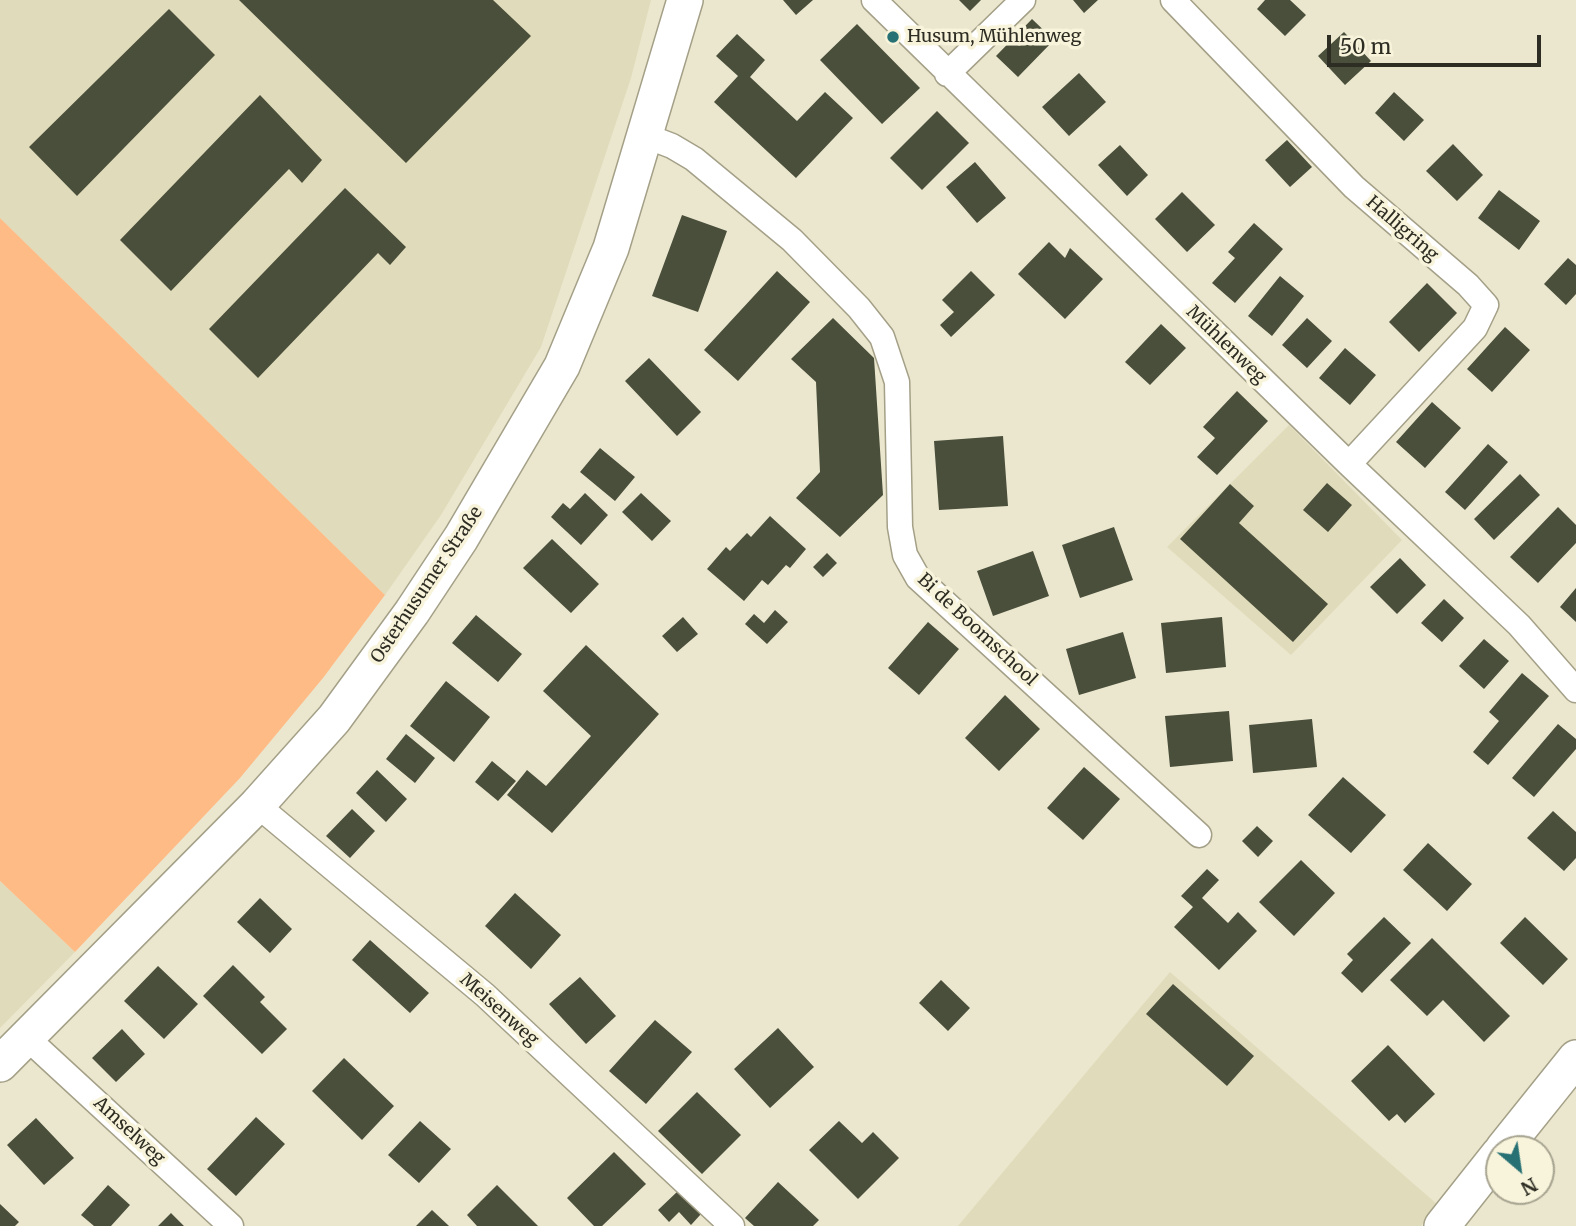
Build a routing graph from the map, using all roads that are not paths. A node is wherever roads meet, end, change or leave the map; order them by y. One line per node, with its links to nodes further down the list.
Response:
1 (685, 0): 6 (street, Osterhusumer Straße)
2 (874, 0): 5 (street, Mühlenweg)
3 (1023, 0): 5 (street)
4 (1173, 0): 7 (street, Halligring)
5 (947, 74): 7 (street, Mühlenweg)
6 (646, 136): 9 (street, Osterhusumer Straße); 10 (street, Bi de Boomschool)
7 (1349, 464): 8 (street, Mühlenweg)
8 (1576, 690)
9 (257, 805): 11 (street, Osterhusumer Straße); 17 (street, Meisenweg)
10 (1199, 835)
11 (26, 1037): 13 (street, Osterhusumer Straße); 16 (street, Amselweg)
12 (1576, 1058): 14 (street)
13 (0, 1064)
14 (1514, 1135)
15 (1485, 1172): 18 (street)
16 (231, 1226)
17 (732, 1226)
18 (1442, 1226)

